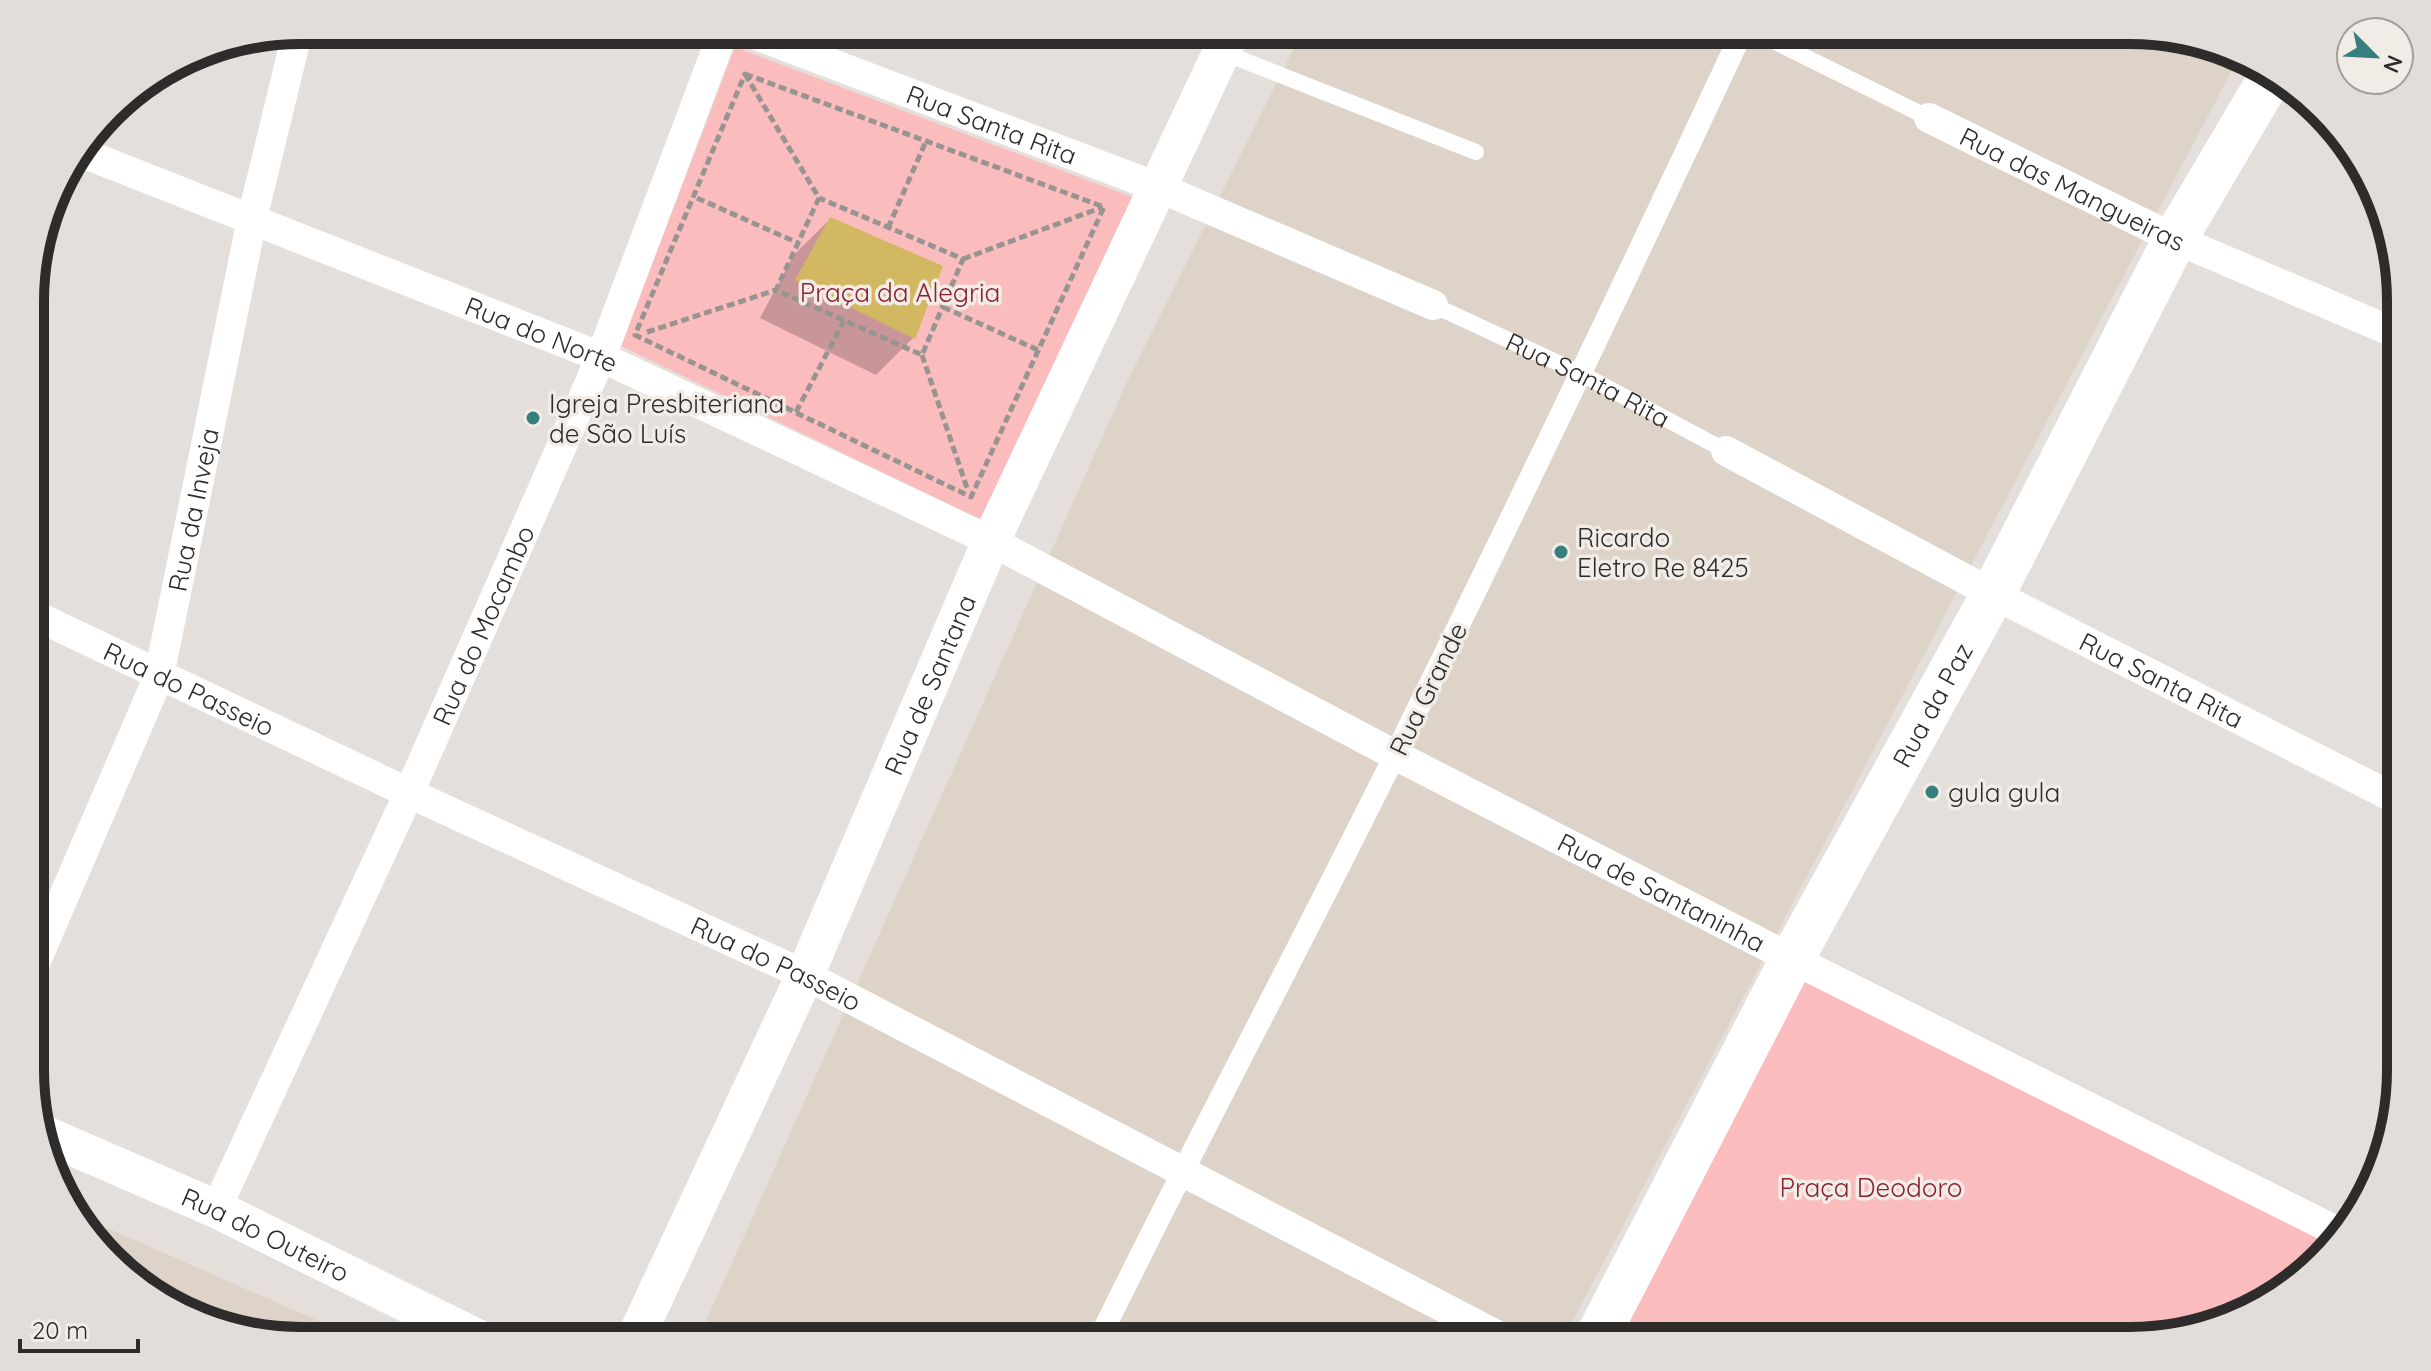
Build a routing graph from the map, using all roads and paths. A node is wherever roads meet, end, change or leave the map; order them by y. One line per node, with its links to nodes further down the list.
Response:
1 (294, 44): 18 (street, Rua da Inveja)
2 (719, 44): 31 (street, Rua do Mocambo)
3 (780, 44): 14 (street, Rua Santa Rita)
4 (1226, 44): 14 (street, Rua de Santana)
5 (1234, 44): 12 (lane)
6 (1736, 44): 32 (street, Rua Grande)
7 (1779, 44): 10 (lane, Rua das Mangueiras)
8 (745, 74): 11 (path); 15 (path); 16 (path)
9 (2267, 83): 20 (main road, Rua da Paz)
10 (1929, 118): 20 (street, Rua das Mangueiras)
11 (926, 141): 17 (path); 19 (path)
12 (1476, 152)
13 (89, 156): 18 (street, Rua do Norte)
14 (1160, 188): 24 (street, Rua Santa Rita); 36 (street, Rua de Santana)
15 (694, 197): 21 (path); 28 (path)
16 (819, 198): 19 (path); 21 (path)
17 (1104, 207): 22 (path); 29 (path)
18 (252, 219): 31 (street, Rua do Norte); 39 (street, Rua da Inveja)
19 (888, 228): 22 (path)
20 (2175, 239): 27 (street, Rua das Mangueiras); 37 (main road, Rua da Paz)
21 (798, 243): 23 (path)
22 (963, 259): 25 (path)
23 (776, 290): 26 (path); 28 (path)
24 (1433, 305): 32 (lane, Rua Santa Rita)
25 (943, 307): 29 (path); 30 (path)
26 (844, 321): 30 (path); 33 (path)
27 (2386, 329)
28 (635, 335): 33 (path)
29 (1038, 350): 35 (path)
30 (922, 355): 35 (path)
31 (601, 357): 36 (street, Rua do Norte); 41 (street, Rua do Mocambo)
32 (1582, 374): 34 (lane, Rua Santa Rita); 40 (street, Rua Grande)
33 (795, 413): 35 (path)
34 (1726, 451): 37 (street, Rua Santa Rita)
35 (971, 497)
36 (991, 541): 40 (street, Rua de Santaninha); 45 (street, Rua de Santana)
37 (1993, 594): 42 (street, Rua Santa Rita); 44 (main road, Rua da Paz)
38 (44, 620): 39 (street, Rua do Passeio)
39 (159, 676): 41 (street, Rua do Passeio); 43 (street, Rua da Inveja)
40 (1395, 755): 44 (street, Rua de Santaninha); 47 (street, Rua Grande)
41 (409, 793): 45 (street, Rua do Passeio); 48 (street, Rua do Mocambo)
42 (2386, 794)
43 (44, 942)
44 (1792, 959): 49 (street, Rua de Santaninha); 51 (main road, Rua da Paz)
45 (805, 975): 47 (street, Rua do Passeio); 53 (street, Rua de Santana)
46 (54, 1139): 48 (street, Rua do Outeiro)
47 (1182, 1170): 50 (street, Rua do Passeio); 54 (street, Rua Grande)
48 (216, 1209): 52 (street, Rua do Outeiro)
49 (2332, 1229)
50 (1480, 1326)
51 (1603, 1326)
52 (455, 1327)
53 (641, 1327)
54 (1105, 1327)

